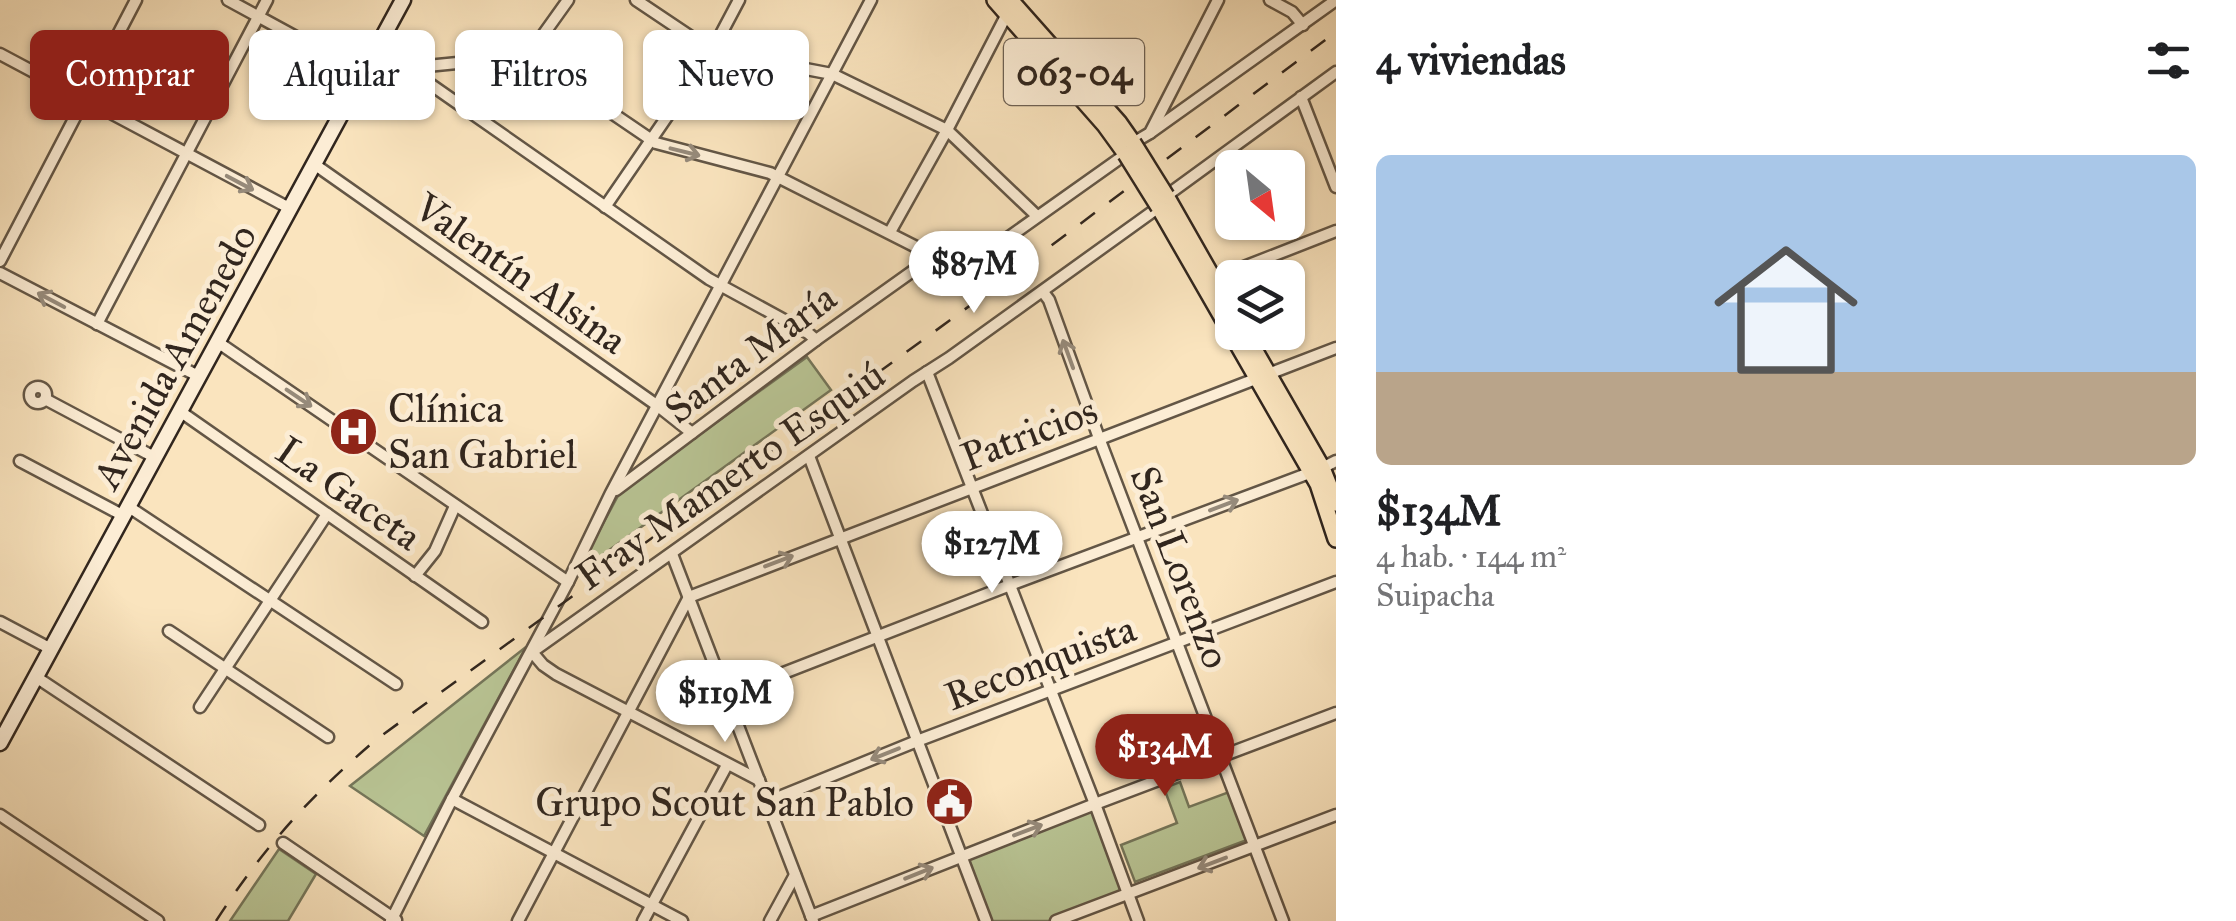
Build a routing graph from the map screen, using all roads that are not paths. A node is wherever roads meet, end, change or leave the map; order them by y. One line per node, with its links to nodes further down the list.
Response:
1 (136, 0): 16 (street)
2 (228, 0): 14 (street)
3 (267, 0): 14 (street)
4 (403, 0): 18 (street, Avenida Amenedo)
5 (568, 0): 19 (street)
6 (636, 0): 20 (street)
7 (739, 0): 21 (street)
8 (871, 0): 26 (street)
9 (995, 0): 13 (main road, 063-04)
10 (1218, 0): 35 (street)
11 (1270, 0): 15 (street)
12 (1336, 0): 15 (street)
13 (1011, 4): 34 (street); 37 (main road, 063-04)
14 (259, 16): 17 (street); 38 (street)
15 (1302, 25): 35 (street)
16 (120, 30)
17 (287, 30)
18 (387, 30)
19 (547, 30)
20 (681, 30)
21 (723, 30)
22 (0, 54): 23 (street)
23 (30, 70)
24 (809, 70): 26 (street)
25 (1336, 72): 28 (street, Fray Mamerto Esquiú)
26 (832, 74): 34 (street); 41 (street)
27 (435, 88): 44 (street)
28 (1301, 97): 40 (street); 43 (street, Fray Mamerto Esquiú)
29 (74, 120): 50 (street)
30 (121, 120): 38 (street)
31 (338, 120): 39 (street, Avenida Amenedo)
32 (622, 120): 36 (street)
33 (665, 120): 36 (street)
34 (946, 130): 46 (street); 48 (street)
35 (1150, 133): 37 (street)
36 (651, 140): 41 (street, one-way to 41); 44 (street)
37 (1130, 148): 43 (main road, 063-04, bridge); 46 (street)
38 (185, 154): 45 (street, one-way to 45); 56 (street)
39 (314, 164): 45 (street, Avenida Amenedo); 65 (street, Valentín Alsina)
40 (1332, 165): 42 (street)
41 (779, 176): 48 (street); 54 (street)
42 (1336, 187)
43 (1162, 202): 52 (main road, 063-04); 55 (street, Fray Mamerto Esquiú); 62 (main road, 063-04)
44 (604, 206): 54 (street)
45 (291, 209): 58 (street, Avenida Amenedo)
46 (1037, 216): 49 (street)
47 (1336, 231): 52 (street)
48 (890, 232): 49 (street)
49 (934, 256): 57 (street, Santa María)
50 (0, 262)
51 (0, 272): 56 (street, one-way to 51)
52 (1213, 278): 53 (main road, 063-04)
53 (1215, 282)
54 (720, 286): 57 (street); 65 (street)
55 (1043, 292): 61 (street, Fray Mamerto Esquiú); 68 (street, San Lorenzo, one-way to 55)
56 (97, 324): 63 (street)
57 (816, 340): 67 (street, Santa María)
58 (219, 343): 63 (street, Avenida Amenedo); 76 (street, one-way to 76)
59 (1336, 348): 62 (street, Patricios)
60 (1252, 350): 62 (main road, 063-04)
61 (927, 372): 69 (street, Fray Mamerto Esquiú); 73 (street)
62 (1263, 376): 68 (street, Patricios); 72 (main road, 063-04)
63 (200, 378): 66 (street, Avenida Amenedo)
64 (45, 399): 70 (street)
65 (658, 406): 67 (street, Valentín Alsina); 74 (street)
66 (181, 412): 70 (street, Avenida Amenedo); 78 (street, La Gaceta)
67 (692, 433): 74 (street, Santa María)
68 (1099, 438): 73 (street, Patricios); 80 (street, San Lorenzo)
69 (809, 456): 79 (street); 82 (street, Fray Mamerto Esquiú)
70 (156, 458): 77 (street, Avenida Amenedo)
71 (20, 461): 77 (street)
72 (1323, 467): 75 (main road, 063-04); 80 (street, one-way to 72); 81 (main road, 063-04)
73 (973, 486): 79 (street, Patricios); 86 (street)
74 (611, 493): 84 (street)
75 (1336, 503)
76 (455, 506): 83 (street); 84 (street)
77 (126, 512): 88 (street); 94 (street, Avenida Amenedo)
78 (328, 514): 83 (street, La Gaceta); 88 (street)
79 (841, 538): 87 (street, Patricios, one-way to 79); 92 (street)
80 (1137, 538): 86 (street); 93 (street, San Lorenzo)
81 (1336, 539)
82 (672, 554): 87 (street); 95 (street, Fray Mamerto Esquiú)
83 (416, 576): 90 (street, La Gaceta)
84 (568, 582): 95 (street)
85 (1336, 582): 93 (street, Reconquista)
86 (1010, 585): 92 (street); 99 (street)
87 (689, 597): 100 (street); 102 (street)
88 (270, 600): 96 (street); 98 (street)
89 (0, 622): 94 (street)
90 (482, 622)
91 (168, 631): 96 (street)
92 (878, 636): 100 (street); 105 (street)
93 (1178, 642): 99 (street, Reconquista); 107 (street, San Lorenzo)
94 (51, 649): 97 (street, Avenida Amenedo)
95 (532, 652): 102 (street); 110 (street)
96 (225, 669): 101 (street); 104 (street)
97 (36, 678): 106 (street, Avenida Amenedo); 115 (street)
98 (396, 684)
99 (1050, 690): 105 (street, Reconquista); 112 (street)
100 (728, 695): 109 (street)
101 (200, 707)
102 (629, 712): 108 (street); 118 (street)
103 (1336, 713): 107 (street)
104 (328, 737)
105 (917, 741): 111 (street, Reconquista, one-way to 111); 119 (street)
106 (0, 742)
107 (1221, 756): 112 (street); 117 (street, San Lorenzo)
108 (727, 764): 109 (street); 122 (street)
109 (759, 780): 111 (street)
110 (452, 799): 118 (street); 124 (street)
111 (768, 802): 120 (street)
112 (1095, 804): 119 (street, one-way to 112); 121 (street)
113 (0, 816): 125 (street)
114 (1336, 816): 117 (street)
115 (259, 826)
116 (284, 843): 124 (street)
117 (1255, 846): 121 (street, one-way to 121); 133 (street, San Lorenzo)
118 (554, 852): 122 (street); 126 (street)
119 (962, 856): 123 (street, one-way to 119); 130 (street)
120 (795, 875): 123 (street); 129 (street)
121 (1128, 895): 131 (street); 132 (street)
122 (650, 905): 127 (street); 128 (street)
123 (812, 919)
124 (393, 920)
125 (158, 921)
126 (518, 921)
127 (642, 921)
128 (682, 921)
129 (770, 921)
130 (986, 921)
131 (1056, 921)
132 (1138, 921)
133 (1284, 921)

